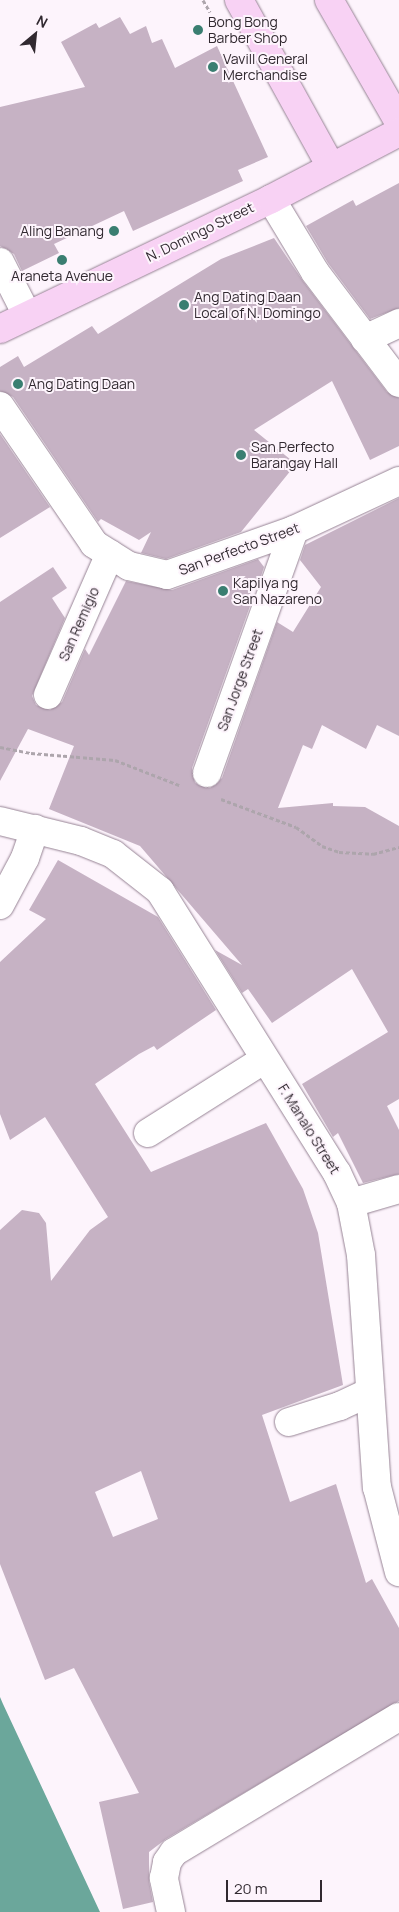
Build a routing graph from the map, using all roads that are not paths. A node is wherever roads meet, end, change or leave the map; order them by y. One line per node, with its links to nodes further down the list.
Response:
1 (239, 0): 5 (main road)
2 (329, 0): 3 (main road)
3 (399, 122)
4 (399, 132): 5 (main road, N. Domingo Street)
5 (331, 168): 6 (main road, N. Domingo Street)
6 (270, 199): 8 (main road, N. Domingo Street); 11 (street)
7 (0, 262): 8 (street)
8 (27, 315): 10 (main road, N. Domingo Street)
9 (399, 323): 11 (street)
10 (0, 328)
11 (365, 339): 12 (street)
12 (399, 384)
13 (0, 406): 16 (street, San Perfecto Street)
14 (399, 481): 15 (street, San Perfecto Street)
15 (294, 530): 16 (street, San Perfecto Street); 18 (street, San Jorge Street)
16 (110, 554): 17 (street, San Remigio)
17 (48, 695)
18 (203, 782)
19 (0, 821): 20 (street, F. Manalo Street)
20 (35, 829): 21 (street); 22 (street, F. Manalo Street)
21 (0, 905)
22 (265, 1059): 23 (street); 25 (street, F. Manalo Street)
23 (148, 1133)
24 (399, 1189): 25 (street)
25 (351, 1203): 26 (street, F. Manalo Street)
26 (370, 1392): 27 (street); 28 (street, F. Manalo Street)
27 (289, 1422)
28 (399, 1572)
29 (399, 1717): 30 (street)
30 (171, 1912)

